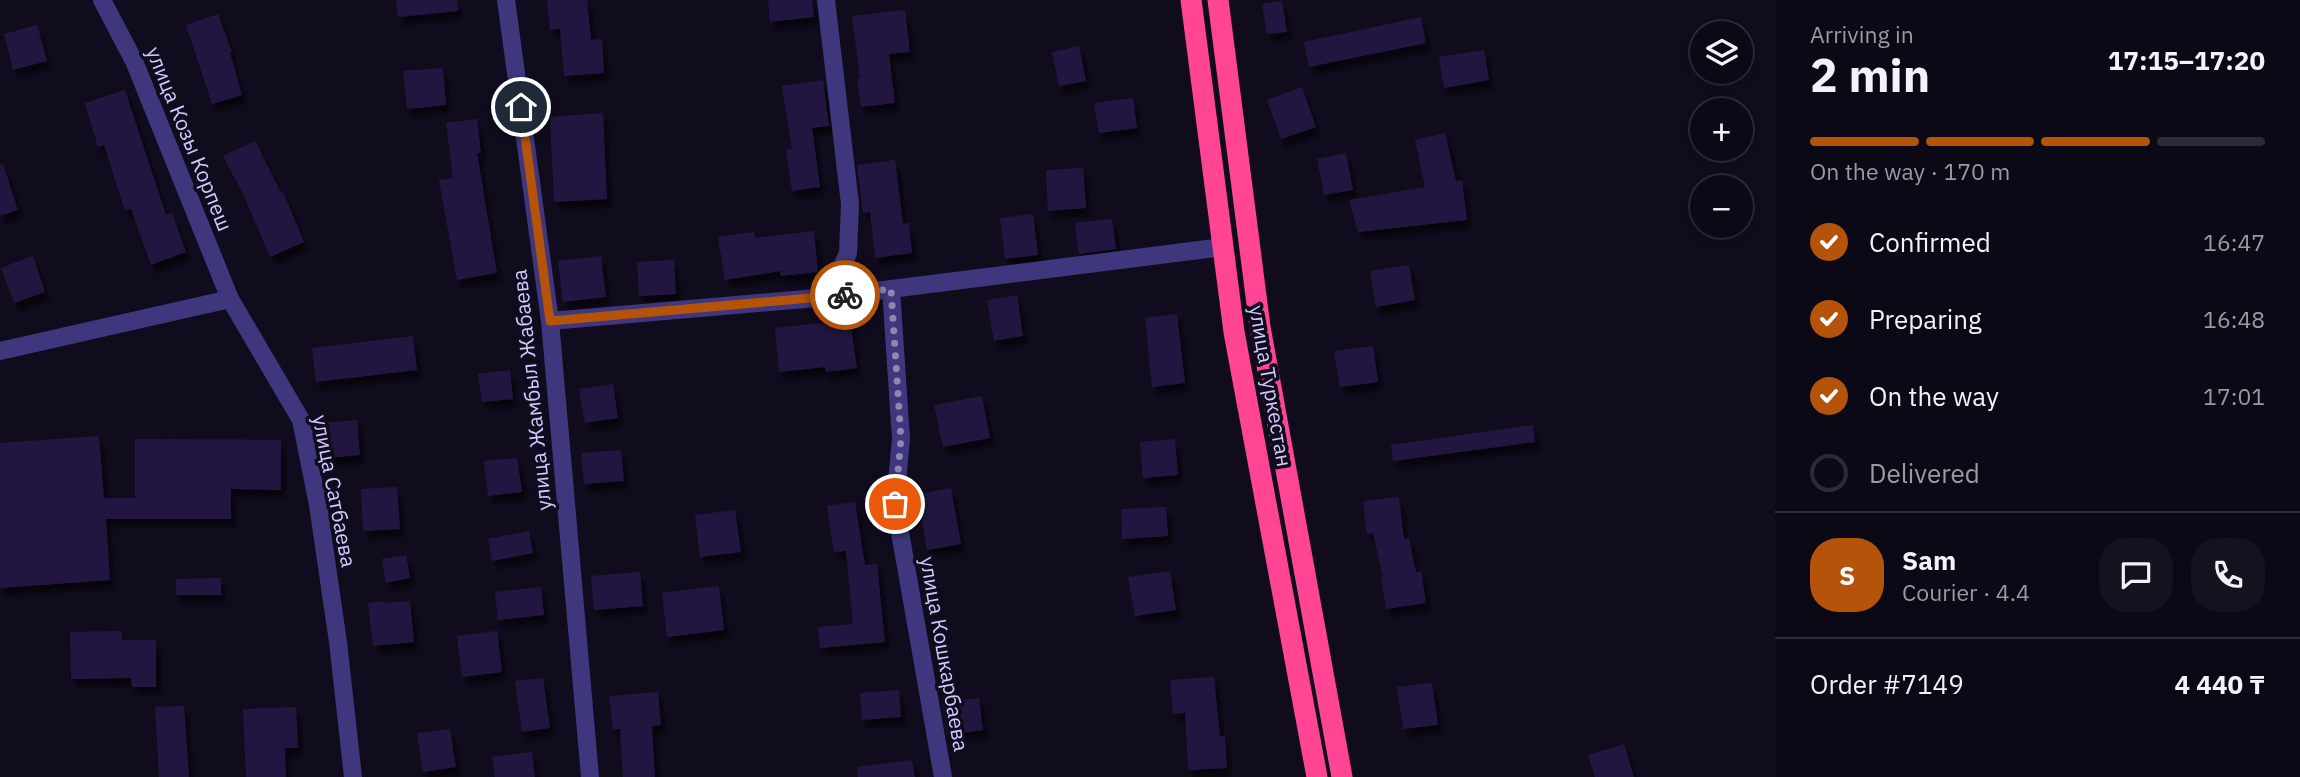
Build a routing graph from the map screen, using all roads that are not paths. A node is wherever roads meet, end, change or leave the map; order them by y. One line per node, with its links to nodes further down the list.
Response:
1 (102, 0): 9 (street, улица Козы Корпеш)
2 (506, 0): 10 (street, улица Жамбыл Жабаева)
3 (826, 0): 8 (street)
4 (1191, 0): 6 (highway, улица Туркестан)
5 (1218, 0): 11 (highway, улица Туркестан)
6 (1223, 247): 7 (street); 12 (highway, улица Туркестан)
7 (891, 289): 8 (street); 16 (street, улица Кошкарбаева)
8 (828, 297): 10 (street)
9 (230, 299): 13 (street); 14 (street, улица Сатбаева)
10 (550, 321): 15 (street, улица Жамбыл Жабаева)
11 (1260, 327): 12 (highway); 18 (highway, улица Туркестан)
12 (1234, 332): 17 (highway, улица Туркестан)
13 (1, 347)
14 (353, 777)
15 (590, 777)
16 (943, 777)
17 (1317, 777)
18 (1342, 777)

